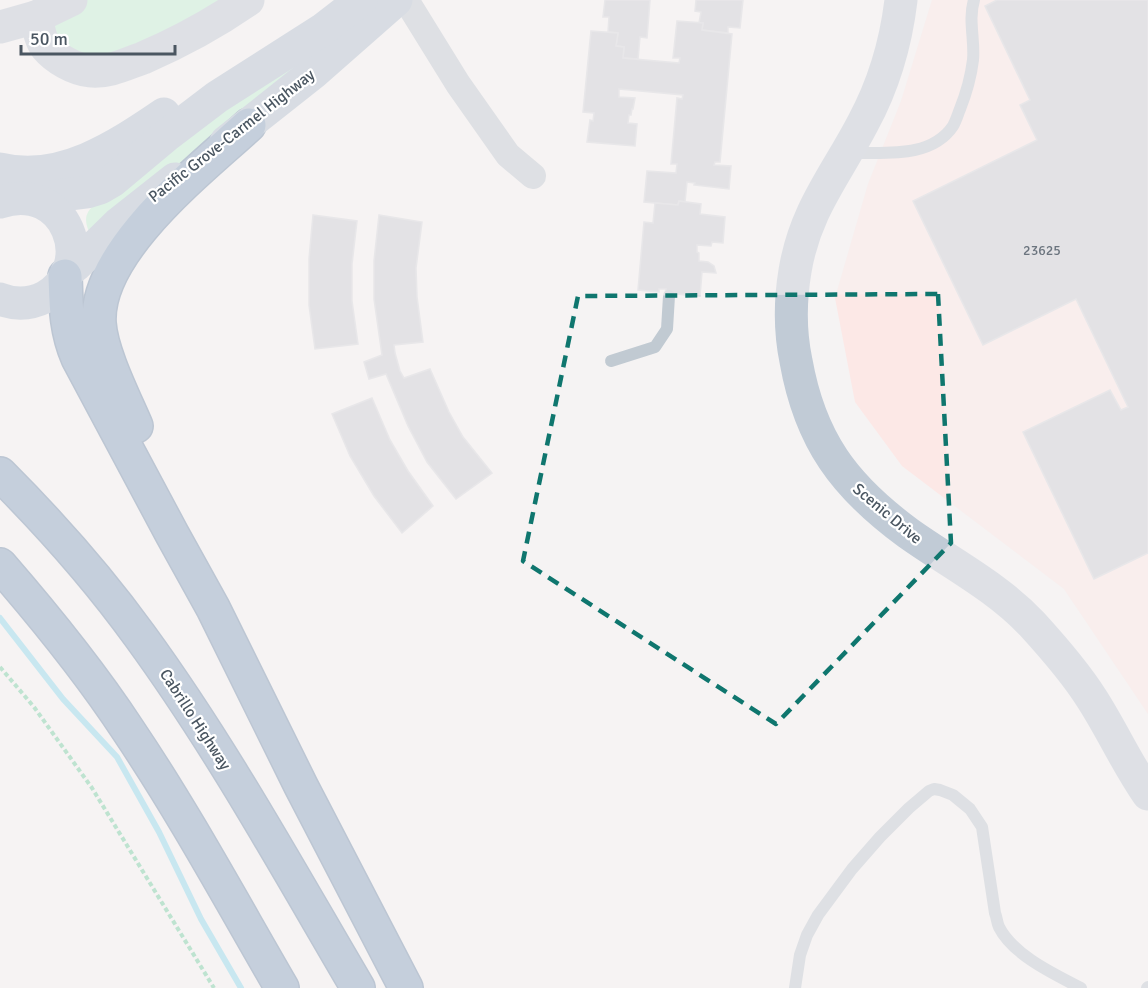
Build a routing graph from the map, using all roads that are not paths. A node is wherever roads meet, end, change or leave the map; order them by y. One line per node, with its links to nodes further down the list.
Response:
1 (71, 0): 10 (street)
2 (248, 0): 10 (street)
3 (361, 0): 12 (main road, Pacific Grove-Carmel Highway)
4 (396, 0): 13 (main road, Pacific Grove-Carmel Highway)
5 (405, 0): 16 (street)
6 (901, 0): 14 (street, Scenic Drive)
7 (974, 0): 14 (lane)
8 (0, 12): 10 (street)
9 (0, 27): 10 (street)
10 (40, 31): 11 (street)
11 (0, 48)
12 (255, 72): 15 (main road); 17 (main road, Pacific Grove-Carmel Highway)
13 (249, 125): 18 (main road, Pacific Grove-Carmel Highway); 24 (highway)
14 (846, 153): 25 (street, Scenic Drive)
15 (0, 170): 17 (street)
16 (533, 176)
17 (23, 201): 18 (main road)
18 (66, 274): 20 (main road, Pacific Grove-Carmel Highway); 24 (highway)
19 (669, 296): 21 (lane)
20 (1, 300)
21 (611, 361)
22 (0, 474): 27 (highway, Cabrillo Highway)
23 (0, 566): 26 (highway)
24 (213, 608): 28 (highway)
25 (1148, 794)
26 (282, 988)
27 (358, 988)
28 (406, 988)
29 (795, 988): 30 (lane)
30 (1081, 988)

